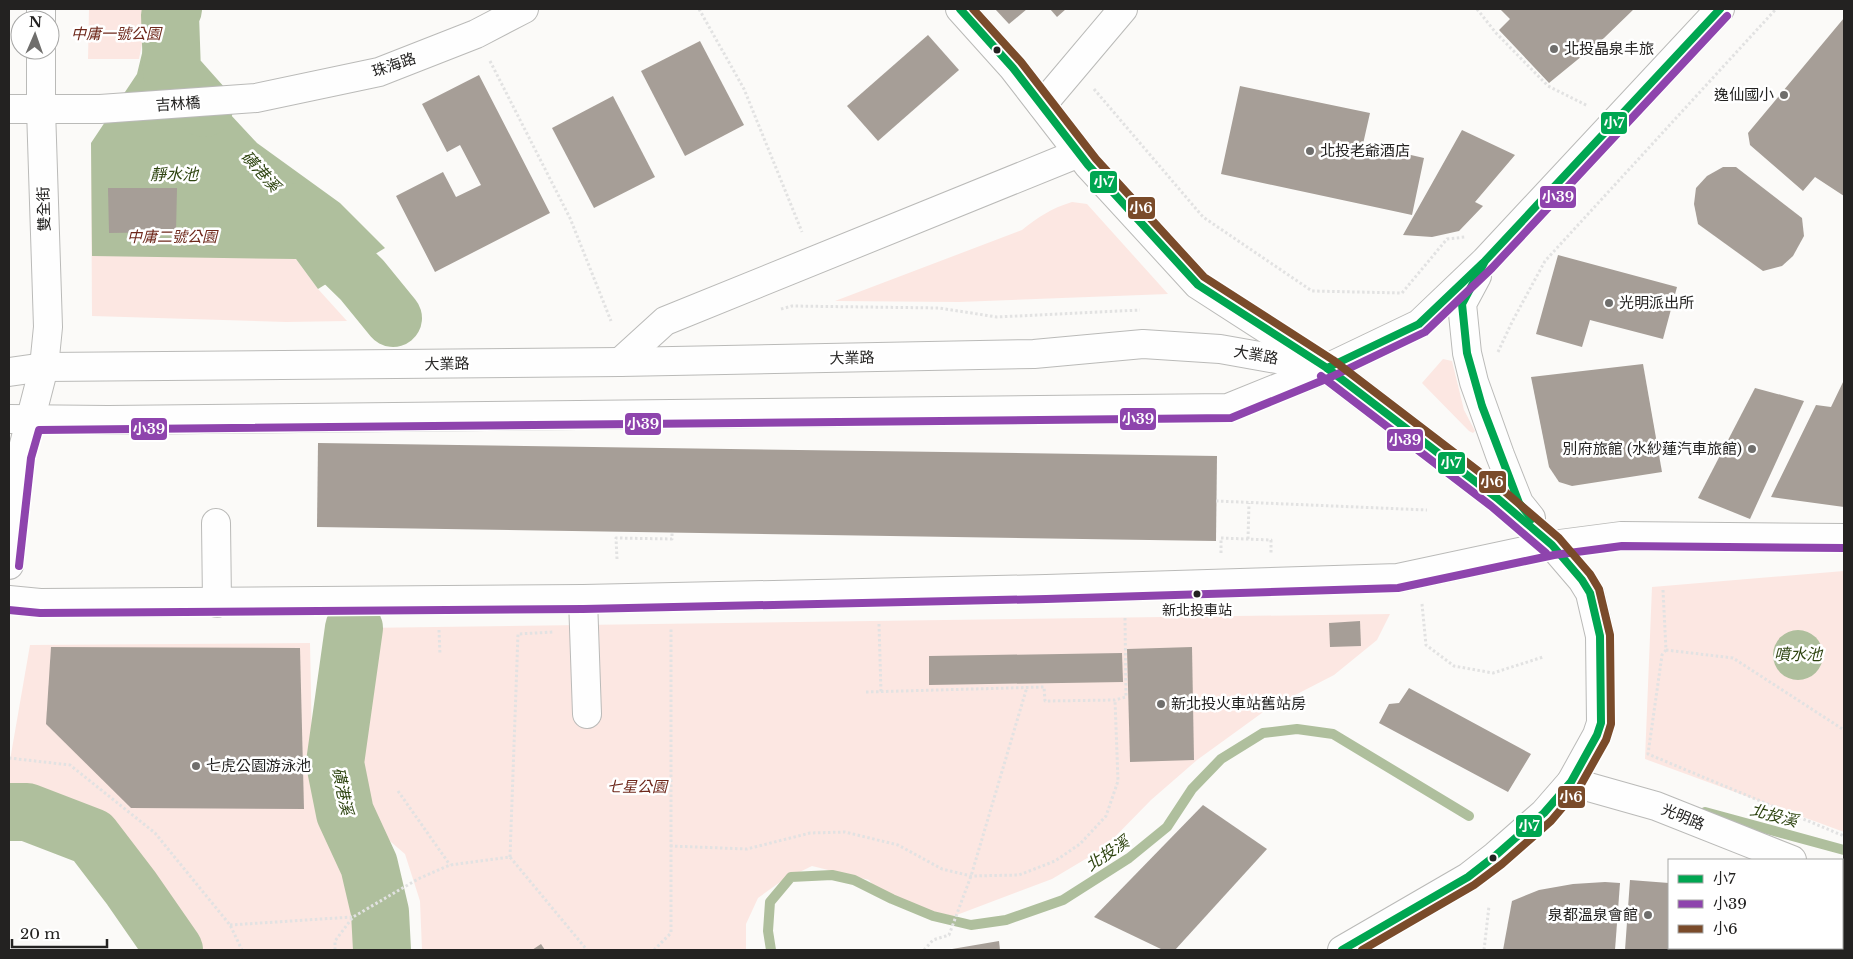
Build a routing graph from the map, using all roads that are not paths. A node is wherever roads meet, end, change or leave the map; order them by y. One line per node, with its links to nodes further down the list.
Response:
1 (524, 9): 6 (street, 珠海路)
2 (960, 9): 7 (street)
3 (1123, 9): 7 (street)
4 (1720, 9): 11 (street)
5 (41, 60): 9 (street, 雙全街)
6 (256, 98): 9 (street, 吉林橋)
7 (1042, 105): 10 (street)
8 (9, 109): 9 (street)
9 (41, 109): 13 (street, 雙全街)
10 (1079, 153): 12 (street); 14 (street)
11 (1485, 261): 14 (street); 19 (street)
12 (620, 362): 13 (street, 大業路); 14 (street, 大業路)
13 (44, 368): 15 (street, 大業路); 16 (street, 雙全街)
14 (1327, 368): 16 (street, 大業路); 19 (street)
15 (9, 372)
16 (20, 420): 20 (street, 雙全街)
17 (216, 523): 23 (street)
18 (1844, 538): 19 (street)
19 (1552, 545): 21 (street); 25 (street)
20 (9, 565)
21 (583, 599): 23 (street); 24 (street)
22 (9, 600): 23 (street)
23 (217, 603)
24 (587, 714)
25 (1570, 782): 26 (street, 光明路); 27 (street)
26 (1789, 859)
27 (1342, 950)

